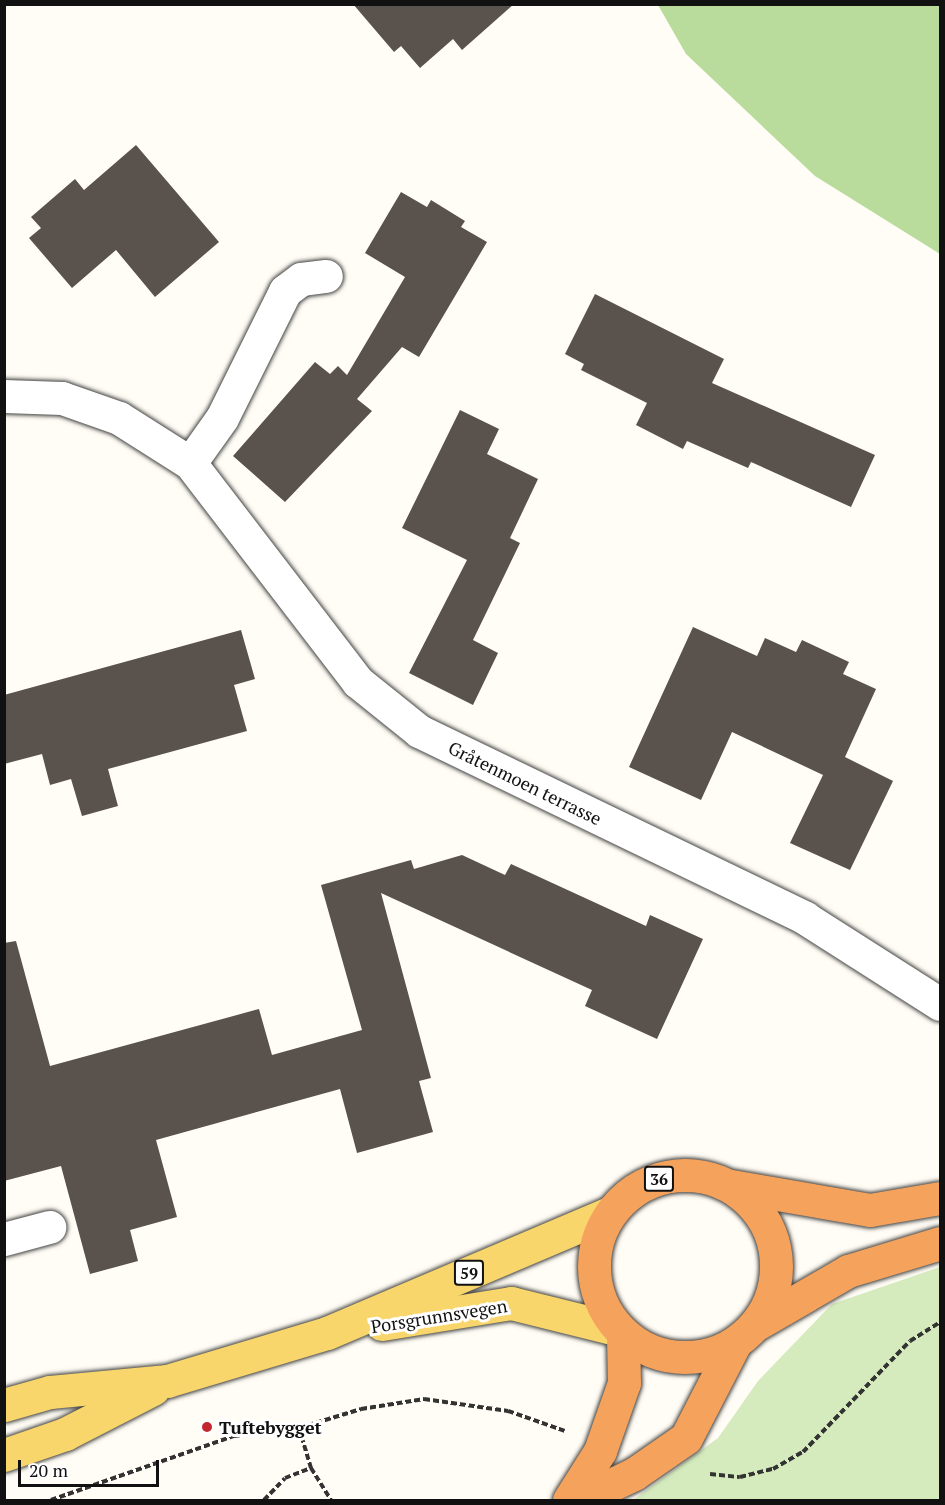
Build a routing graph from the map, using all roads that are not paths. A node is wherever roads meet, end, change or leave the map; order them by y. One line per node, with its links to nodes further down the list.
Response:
1 (326, 276): 3 (street)
2 (4, 396): 3 (street, Gråtenmoen terrasse)
3 (190, 464): 4 (street, Gråtenmoen terrasse)
4 (940, 1004)
5 (730, 1186): 6 (highway, Porsgrunnsvegen / 36); 7 (highway, Porsgrunnsvegen / 36); 13 (highway, Porsgrunnsvegen / 36)
6 (940, 1198)
7 (610, 1213): 11 (main road, Porsgrunnsvegen / 59); 12 (highway, Porsgrunnsvegen / 36)
8 (49, 1227): 9 (street)
9 (4, 1239)
10 (940, 1243): 13 (highway, Porsgrunnsvegen / 36)
11 (327, 1333): 12 (main road, Porsgrunnsvegen / 59); 14 (main road, Porsgrunnsvegen / 59)
12 (621, 1333): 13 (highway, Porsgrunnsvegen / 36); 17 (highway)
13 (745, 1334): 18 (highway, 36)
14 (167, 1382): 15 (main road, Porsgrunnsvegen / 59); 16 (main road, Porsgrunnsvegen / 59)
15 (4, 1405)
16 (4, 1455)
17 (569, 1500)
18 (580, 1500)

